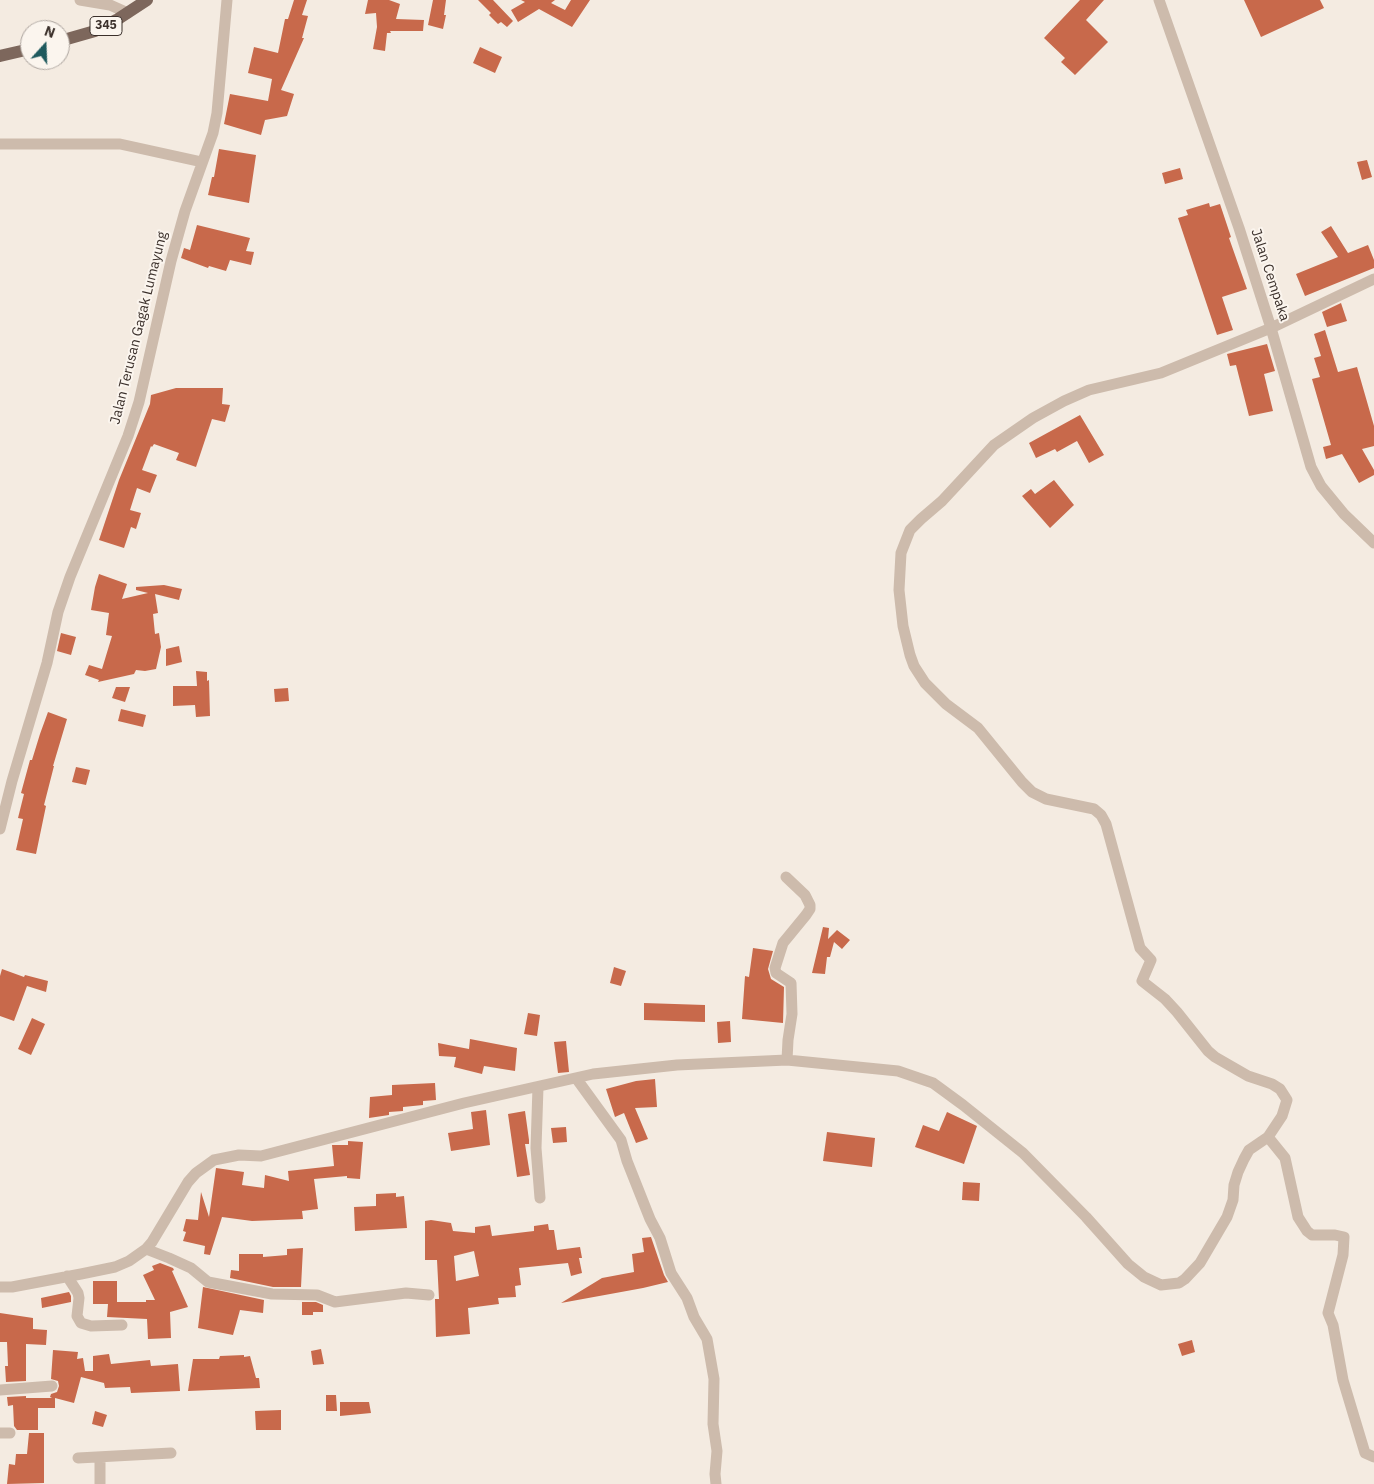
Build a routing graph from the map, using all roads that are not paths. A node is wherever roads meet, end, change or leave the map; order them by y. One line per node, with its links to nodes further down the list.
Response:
1 (80, 0): 5 (street)
2 (146, 0): 5 (main road, 345)
3 (227, 0): 10 (street, Jalan Terusan Gagak Lumayung)
4 (1160, 0): 12 (street, Jalan Cempaka)
5 (128, 13): 6 (main road, 345)
6 (70, 38)
7 (20, 51): 8 (main road)
8 (0, 56)
9 (0, 144): 10 (street)
10 (202, 162): 14 (street, Jalan Terusan Gagak Lumayung)
11 (1374, 280): 12 (street)
12 (1272, 331): 13 (street, Jalan Cempaka); 19 (street)
13 (1374, 543)
14 (0, 829)
15 (786, 877): 16 (street)
16 (787, 1060): 17 (street); 19 (street)
17 (576, 1078): 18 (street); 33 (street)
18 (538, 1087): 20 (street); 21 (street)
19 (1268, 1137): 30 (street)
20 (540, 1198)
21 (146, 1249): 22 (street); 24 (street)
22 (71, 1282): 23 (street); 25 (street)
23 (0, 1287)
24 (429, 1295)
25 (122, 1325)
26 (52, 1386): 27 (street)
27 (0, 1390)
28 (170, 1452): 29 (street)
29 (100, 1457): 31 (street); 32 (street)
30 (1374, 1457)
31 (78, 1458)
32 (100, 1484)
33 (716, 1484)

